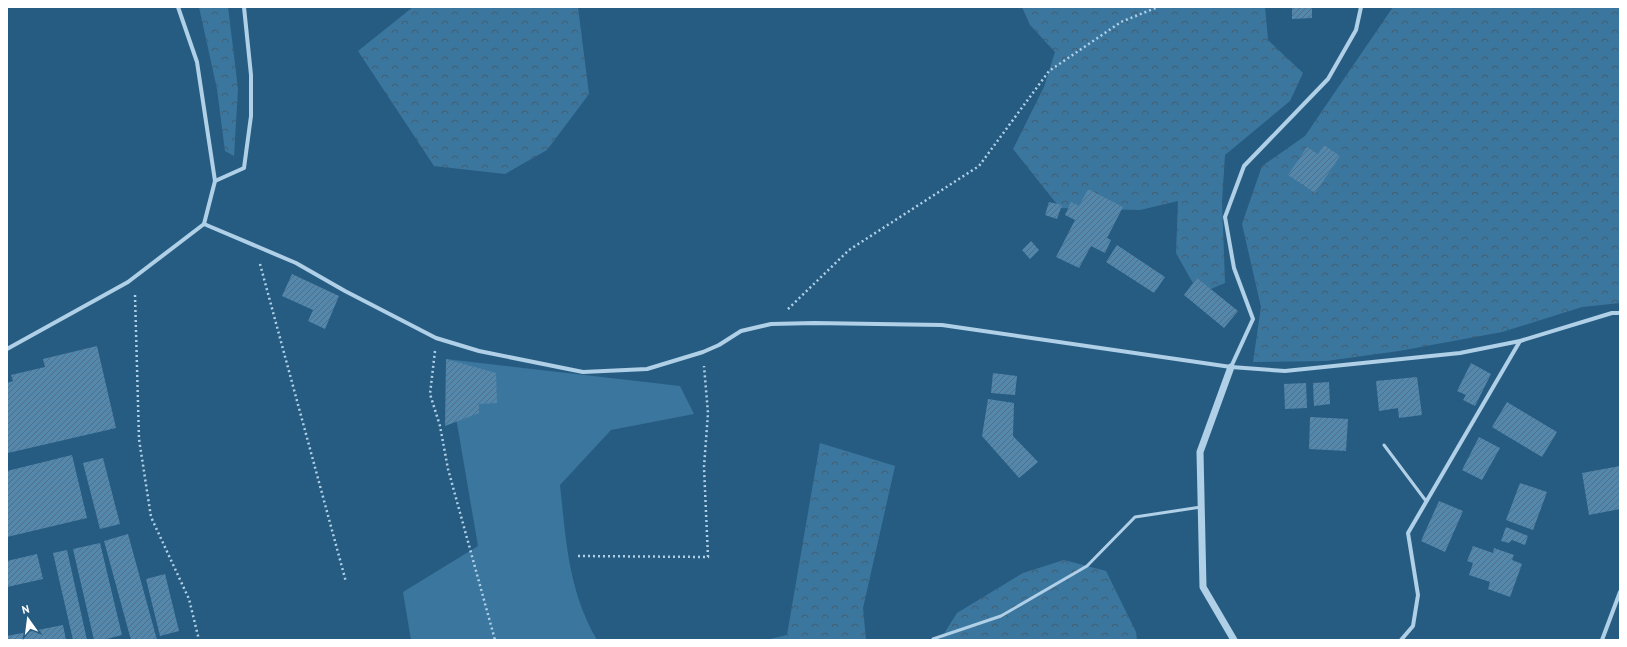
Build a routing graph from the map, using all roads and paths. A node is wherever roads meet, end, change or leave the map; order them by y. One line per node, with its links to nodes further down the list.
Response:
1 (178, 7): 5 (street)
2 (244, 7): 5 (street)
3 (1158, 7): 10 (path)
4 (1361, 7): 15 (street)
5 (215, 181): 6 (street)
6 (204, 224): 7 (street); 8 (street)
7 (255, 244): 11 (street); 20 (path)
8 (135, 277): 13 (street); 23 (path)
9 (1620, 313): 12 (street)
10 (771, 324): 14 (street); 15 (street)
11 (436, 338): 14 (street); 24 (path)
12 (1520, 341): 15 (street); 17 (street)
13 (7, 348)
14 (703, 352): 19 (path)
15 (1231, 367): 18 (street)
16 (1384, 445): 17 (lane)
17 (1426, 501): 26 (street)
18 (1201, 507): 22 (lane); 25 (street)
19 (578, 556)
20 (346, 582)
21 (1620, 592): 27 (street)
22 (933, 639)
23 (199, 640)
24 (495, 640)
25 (1234, 640)
26 (1400, 640)
27 (1602, 640)

